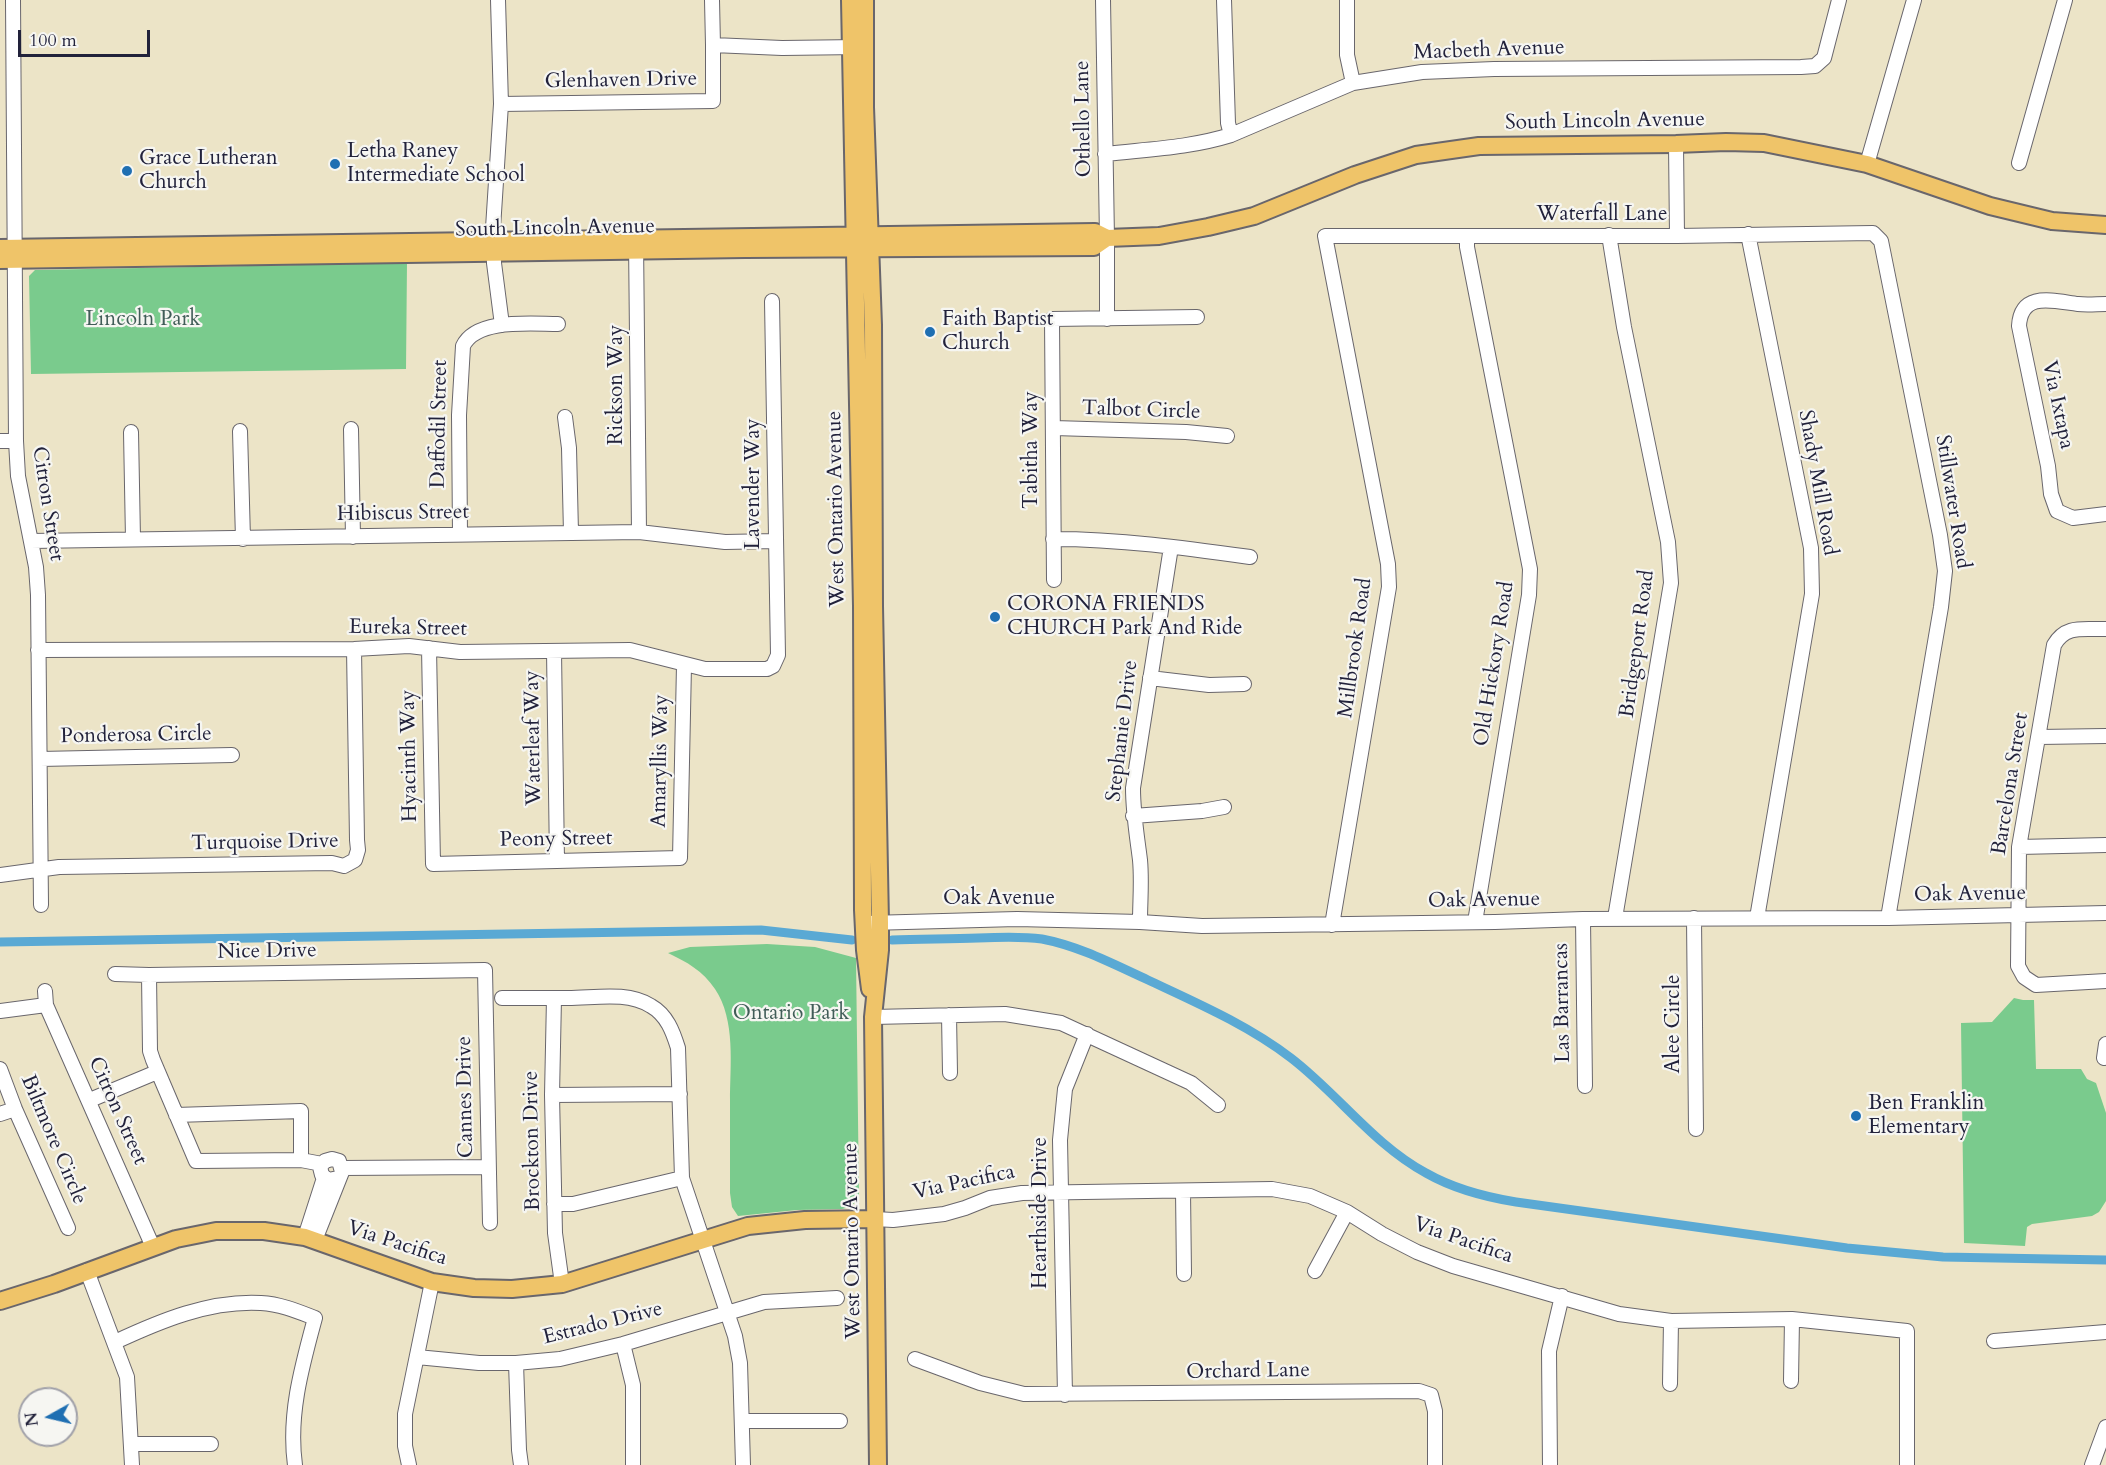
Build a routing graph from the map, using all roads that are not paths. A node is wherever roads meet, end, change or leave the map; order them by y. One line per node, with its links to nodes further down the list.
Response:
1 (13, 0): 32 (street, Citron Street)
2 (498, 0): 15 (street)
3 (712, 0): 12 (street)
4 (850, 0): 13 (main road, West Ontario Avenue)
5 (865, 0): 13 (main road, West Ontario Avenue)
6 (1103, 0): 18 (street, Othello Lane)
7 (1224, 0): 16 (street)
8 (1347, 0): 14 (street)
9 (1839, 0): 14 (street, Macbeth Avenue)
10 (1914, 0): 20 (street)
11 (2065, 0): 19 (street)
12 (713, 45): 13 (street, Glenhaven Drive); 15 (street, Glenhaven Drive)
13 (858, 47): 29 (main road, West Ontario Avenue)
14 (1353, 83): 16 (street, Macbeth Avenue)
15 (501, 104): 31 (street)
16 (1231, 135): 18 (street, Macbeth Avenue)
17 (1676, 144): 20 (main road, South Lincoln Avenue); 26 (street); 28 (main road, South Lincoln Avenue)
18 (1105, 154): 28 (street, Othello Lane)
19 (2019, 163)
20 (1866, 164): 21 (main road, South Lincoln Avenue)
21 (2106, 225)
22 (1748, 234): 26 (street, Waterfall Lane); 27 (street, Waterfall Lane); 87 (street, Shady Mill Road)
23 (1610, 235): 25 (street, Waterfall Lane); 26 (street, Waterfall Lane); 85 (street, Bridgeport Road)
24 (1326, 236): 25 (street, Waterfall Lane); 93 (street, Millbrook Road)
25 (1467, 236): 91 (street, Old Hickory Road)
26 (1677, 236)
27 (1877, 237): 88 (street, Stillwater Road)
28 (1107, 238): 29 (main road, South Lincoln Avenue); 36 (street, Othello Lane)
29 (862, 242): 30 (main road, South Lincoln Avenue); 92 (main road, West Ontario Avenue)
30 (636, 245): 31 (main road, South Lincoln Avenue); 49 (street, Rickson Way)
31 (494, 247): 32 (main road, South Lincoln Avenue); 38 (street)
32 (8, 254): 46 (street, Citron Street)
33 (772, 301): 56 (street, Lavender Way)
34 (2106, 304): 47 (street, Via Ixtapa)
35 (1197, 316): 36 (street)
36 (1107, 319): 40 (street, Tabitha Way)
37 (558, 324): 38 (street, Daffodil Street)
38 (502, 326): 50 (street, Daffodil Street)
39 (564, 417): 48 (street)
40 (1054, 428): 44 (street, Talbot Circle); 54 (street, Tabitha Way)
41 (351, 429): 51 (street)
42 (240, 431): 52 (street)
43 (131, 432): 53 (street)
44 (1227, 436)
45 (0, 441): 46 (street)
46 (16, 441): 55 (street, Citron Street)
47 (2106, 514)
48 (571, 532): 49 (street, Hibiscus Street); 50 (street, Hibiscus Street)
49 (639, 532): 56 (street, Hibiscus Street)
50 (460, 534): 51 (street, Hibiscus Street)
51 (353, 537): 52 (street, Hibiscus Street)
52 (243, 538): 53 (street, Hibiscus Street)
53 (133, 539): 55 (street, Hibiscus Street)
54 (1053, 539): 57 (street); 59 (street, Tabitha Way)
55 (31, 541): 63 (street, Citron Street)
56 (776, 541): 66 (street, Lavender Way)
57 (1171, 547): 58 (street); 67 (street, Stephanie Drive)
58 (1250, 557)
59 (1054, 580)
60 (2106, 629): 70 (street, Barcelona Street)
61 (429, 648): 62 (street, Eureka Street); 64 (street, Eureka Street); 79 (street, Hyacinth Way)
62 (354, 649): 63 (street, Eureka Street); 80 (street, Turquoise Drive)
63 (38, 650): 72 (street, Citron Street)
64 (554, 651): 65 (street, Eureka Street); 78 (street, Waterleaf Way)
65 (684, 664): 66 (street, Eureka Street); 77 (street, Amaryllis Way)
66 (774, 666)
67 (1150, 678): 68 (street); 74 (street, Stephanie Drive)
68 (1244, 684)
69 (2106, 736): 70 (street)
70 (2039, 737): 76 (street, Barcelona Street)
71 (232, 755): 72 (street, Ponderosa Circle)
72 (40, 759): 80 (street, Citron Street)
73 (1224, 807): 74 (street)
74 (1133, 816): 90 (street, Stephanie Drive)
75 (2106, 845): 76 (street)
76 (2019, 847): 84 (street, Barcelona Street)
77 (680, 858): 78 (street, Peony Street)
78 (556, 861): 79 (street, Peony Street)
79 (433, 864)
80 (42, 869): 81 (street, Turquoise Drive); 82 (street, Citron Street)
81 (0, 875)
82 (41, 905)
83 (2106, 913): 84 (street, Oak Avenue)
84 (2018, 915): 88 (street, Oak Avenue); 97 (street, Barcelona Street)
85 (1615, 918): 86 (street, Oak Avenue); 89 (street, Oak Avenue)
86 (1694, 918): 87 (street, Oak Avenue); 117 (street, Alee Circle)
87 (1757, 918): 88 (street, Oak Avenue)
88 (1887, 918)
89 (1583, 919): 91 (street, Oak Avenue); 109 (street, Las Barrancas)
90 (1140, 922): 92 (street, Oak Avenue); 93 (street, Oak Avenue)
91 (1474, 922): 93 (street, Oak Avenue)
92 (872, 923): 102 (main road, West Ontario Avenue)
93 (1332, 925)
94 (485, 970): 96 (street, Nice Drive); 120 (street, Cannes Drive)
95 (115, 974): 96 (street, Nice Drive)
96 (149, 975): 107 (street)
97 (2106, 981)
98 (502, 998): 99 (street)
99 (554, 998): 110 (street); 111 (street, Brockton Drive)
100 (0, 1011): 112 (street, Citron Street)
101 (949, 1015): 102 (street); 103 (street); 108 (street)
102 (873, 1017): 127 (main road, West Ontario Avenue)
103 (1087, 1034): 113 (street); 124 (street, Hearthside Drive)
104 (2106, 1044): 105 (street)
105 (2104, 1058)
106 (0, 1069): 114 (street, Biltmore Circle)
107 (157, 1072): 112 (street); 116 (street)
108 (950, 1073)
109 (1585, 1086)
110 (680, 1094): 111 (street); 122 (street)
111 (552, 1095): 125 (street, Brockton Drive)
112 (90, 1100): 132 (street, Citron Street)
113 (1218, 1105)
114 (15, 1109): 115 (street); 129 (street, Biltmore Circle)
115 (0, 1114)
116 (176, 1115): 118 (street); 118 (street)
117 (1696, 1129)
118 (301, 1160): 119 (street)
119 (322, 1164): 121 (street); 121 (street)
120 (488, 1167): 121 (street); 128 (street, Cannes Drive)
121 (335, 1175): 130 (street)
122 (681, 1178): 125 (street); 131 (street)
123 (1183, 1191): 124 (street, Via Pacifica); 126 (street, Via Pacifica); 135 (street)
124 (1062, 1192): 127 (street, Via Pacifica); 153 (street, Hearthside Drive)
125 (554, 1204): 137 (street, Brockton Drive)
126 (1347, 1212): 134 (street); 138 (street, Via Pacifica)
127 (875, 1219): 131 (main road, Via Pacifica); 165 (main road, West Ontario Avenue)
128 (490, 1223)
129 (68, 1228)
130 (310, 1239): 132 (main road, Via Pacifica); 136 (main road, Via Pacifica)
131 (703, 1240): 137 (main road, Via Pacifica); 141 (street)
132 (153, 1247): 133 (main road, Via Pacifica)
133 (87, 1271): 140 (main road, Via Pacifica); 146 (street)
134 (1315, 1271)
135 (1184, 1274)
136 (432, 1282): 137 (main road, Via Pacifica); 148 (street)
137 (562, 1284)
138 (1562, 1296): 143 (street, Via Pacifica); 167 (street)
139 (837, 1298): 141 (street, Estrado Drive)
140 (0, 1301)
141 (726, 1312): 147 (street, Estrado Drive); 155 (street)
142 (1792, 1319): 143 (street, Via Pacifica); 151 (street); 168 (street, Via Pacifica)
143 (1671, 1321): 152 (street)
144 (2106, 1332): 145 (street)
145 (1994, 1341)
146 (115, 1342): 157 (street); 160 (street)
147 (623, 1344): 150 (street, Estrado Drive); 163 (street)
148 (417, 1357): 150 (street, Estrado Drive); 161 (street)
149 (915, 1359): 153 (street, Orchard Lane)
150 (516, 1363): 162 (street)
151 (1791, 1381)
152 (1670, 1384)
153 (1065, 1395): 166 (street, Orchard Lane)
154 (840, 1420): 155 (street)
155 (744, 1422): 164 (street)
156 (2106, 1426): 169 (street)
157 (132, 1444): 158 (street); 159 (street)
158 (211, 1444)
159 (132, 1465)
160 (295, 1465)
161 (410, 1465)
162 (521, 1465)
163 (633, 1465)
164 (743, 1465)
165 (878, 1465)
166 (1434, 1465)
167 (1550, 1465)
168 (1908, 1465)
169 (2092, 1465)

